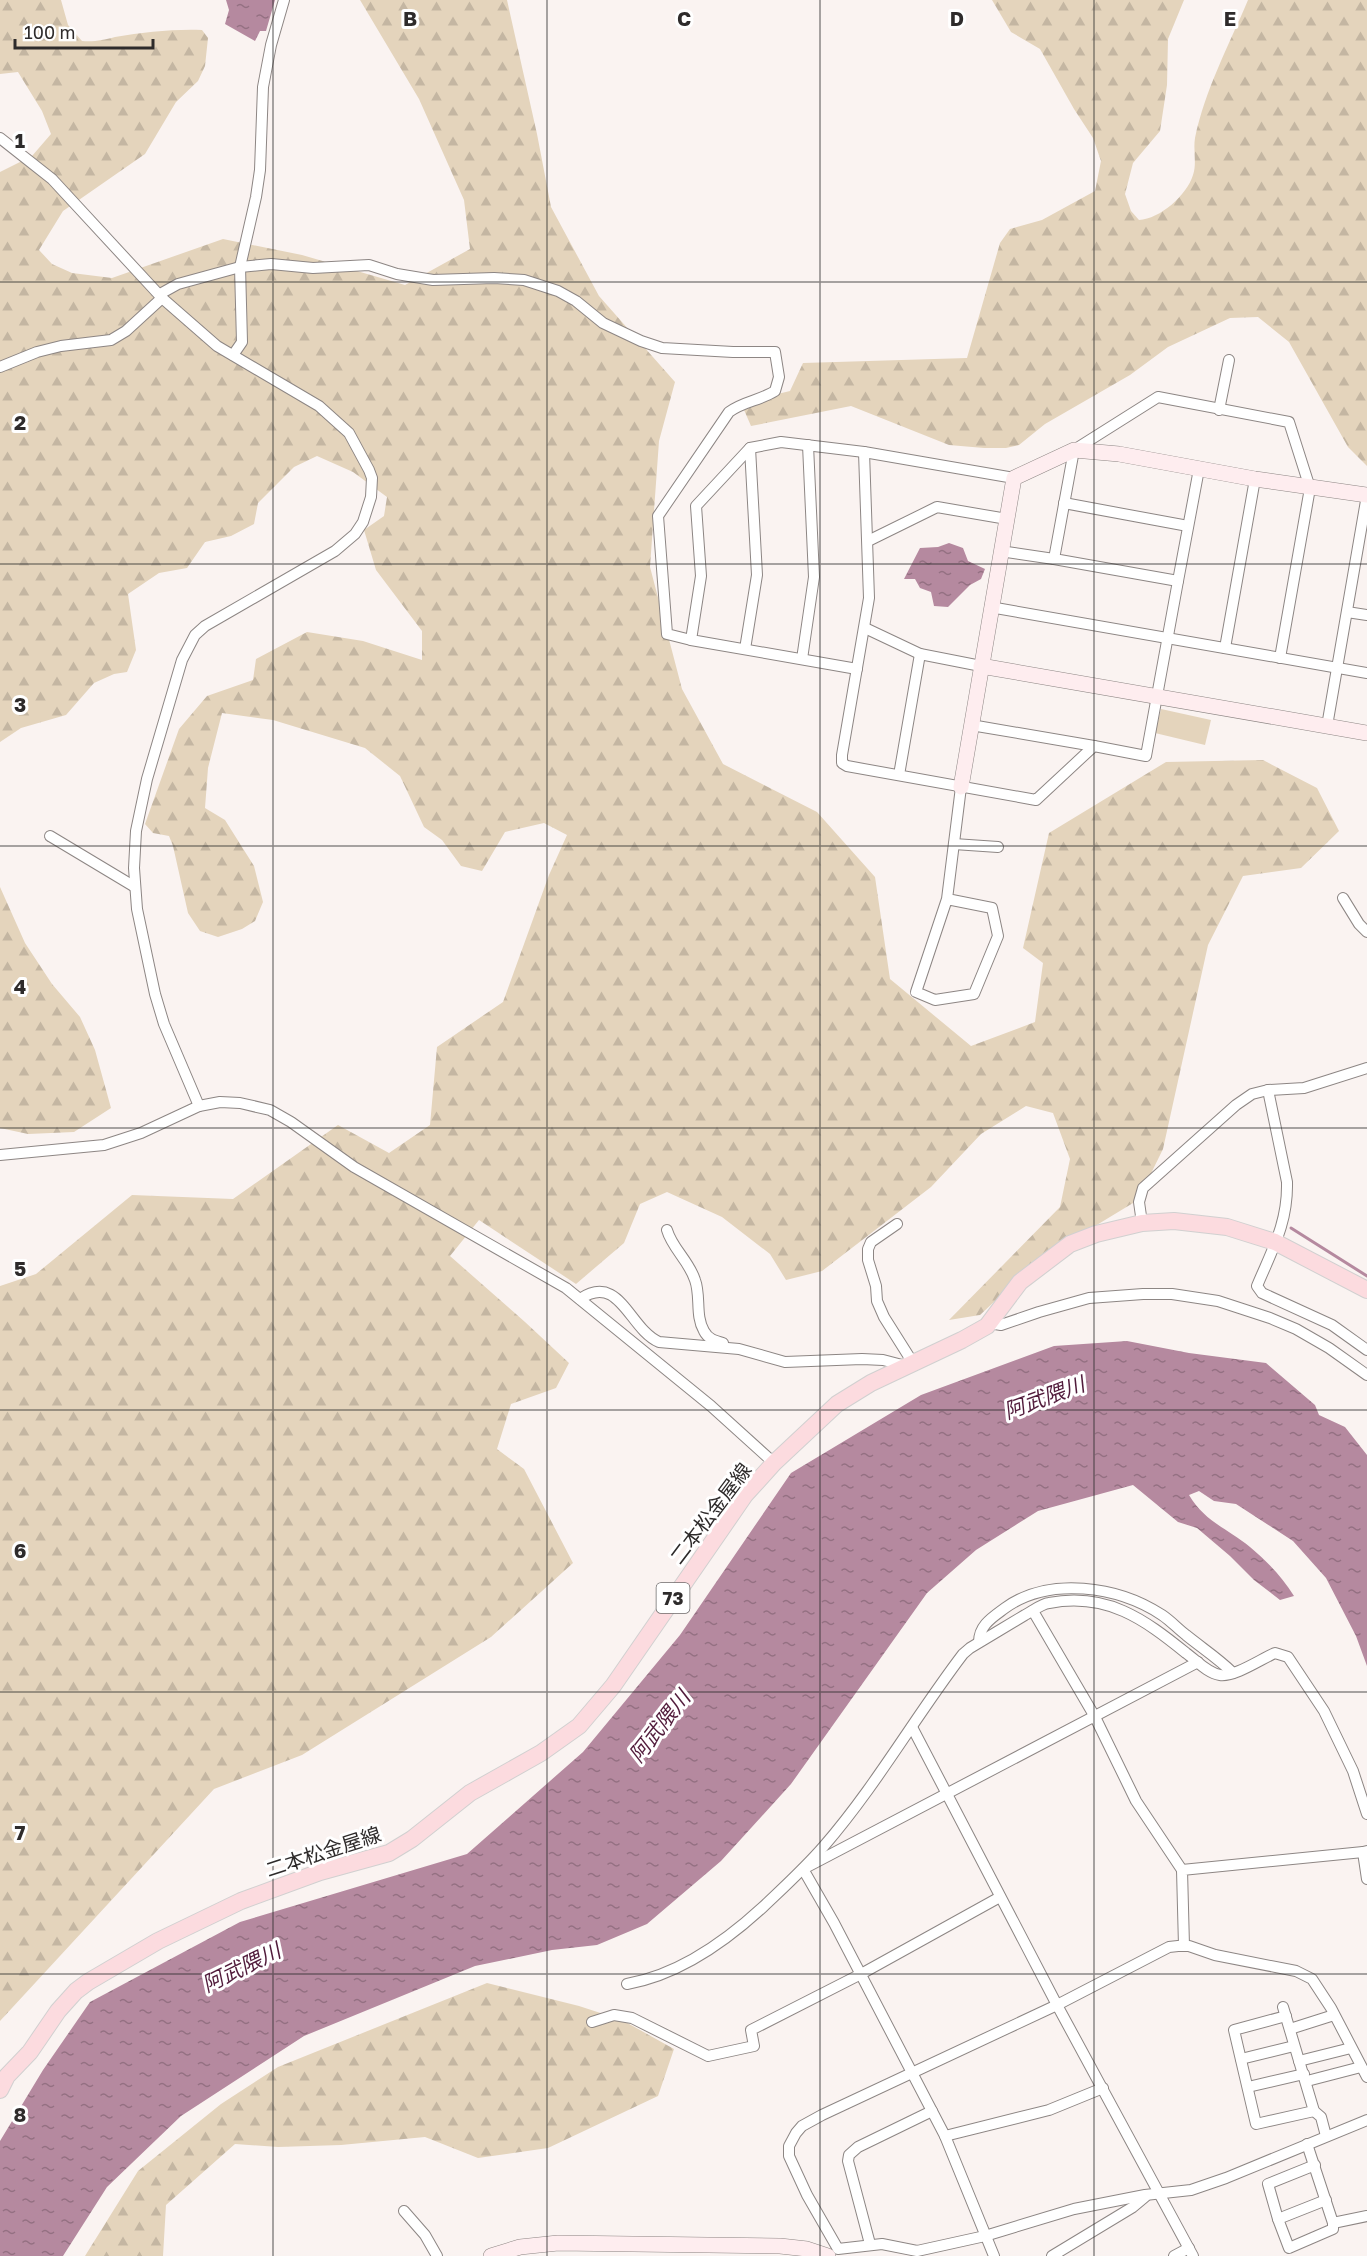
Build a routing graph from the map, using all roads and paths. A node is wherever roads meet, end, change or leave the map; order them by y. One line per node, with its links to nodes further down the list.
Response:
1 (284, 0): 3 (street)
2 (0, 138): 4 (street)
3 (240, 267): 4 (street); 5 (street); 31 (street)
4 (161, 296): 5 (street); 7 (street)
5 (232, 355): 51 (street)
6 (1229, 360): 8 (street)
7 (0, 367)
8 (1220, 410): 11 (street); 16 (street)
9 (808, 445): 10 (street); 12 (street); 36 (street)
10 (750, 448): 31 (street); 33 (street)
11 (1074, 450): 13 (street); 14 (street); 18 (street)
12 (864, 452): 14 (street); 21 (street)
13 (1199, 469): 15 (street); 20 (street)
14 (1014, 478): 19 (street)
15 (1255, 479): 16 (street); 32 (street)
16 (1310, 488): 17 (street); 35 (street)
17 (1367, 495): 23 (street)
18 (1064, 503): 20 (street); 24 (street)
19 (1007, 519): 21 (street); 22 (street)
20 (1188, 526): 25 (street)
21 (868, 541): 29 (street)
22 (1000, 550): 24 (street); 26 (street)
23 (1362, 556): 27 (street)
24 (1054, 559): 25 (street)
25 (1178, 581): 30 (street)
26 (990, 607): 30 (street); 37 (street)
27 (1347, 612): 28 (street); 38 (street)
28 (1367, 615)
29 (865, 628): 34 (street); 39 (street)
30 (1167, 638): 32 (street); 41 (street)
31 (691, 640): 33 (street)
32 (1225, 648): 35 (street)
33 (745, 649): 36 (street)
34 (920, 654): 37 (street); 46 (street)
35 (1280, 658): 38 (street)
36 (802, 659): 39 (street)
37 (981, 666): 41 (street); 42 (street)
38 (1337, 668): 40 (street); 43 (street)
39 (857, 669): 46 (street)
40 (1367, 673)
41 (1157, 697): 43 (street); 45 (street)
42 (971, 725): 45 (street); 47 (street)
43 (1327, 726): 44 (street)
44 (1367, 733)
45 (1094, 746): 47 (street)
46 (900, 775): 47 (street)
47 (961, 787): 49 (street)
48 (50, 836): 51 (street)
49 (954, 844): 50 (street); 53 (street)
50 (998, 847)
51 (135, 886): 57 (street)
52 (1343, 898): 54 (street)
53 (947, 900): 53 (street)
54 (1367, 932)
55 (1367, 1068): 56 (street)
56 (1268, 1090): 59 (street); 62 (street)
57 (199, 1106): 58 (street); 64 (street)
58 (0, 1155)
59 (1142, 1223): 62 (main road, 二本松金屋線 / 73); 65 (main road, 二本松金屋線 / 73)
60 (897, 1224): 68 (street)
61 (667, 1230): 66 (street)
62 (1275, 1242): 63 (main road, 二本松金屋線 / 73); 67 (street)
63 (1367, 1290)
64 (580, 1299): 66 (street); 70 (street)
65 (989, 1323): 68 (main road, 二本松金屋線 / 73); 69 (street)
66 (734, 1348): 68 (street)
67 (1367, 1350)
68 (909, 1365): 70 (main road, 二本松金屋線 / 73)
69 (1367, 1376)
70 (774, 1463): 100 (main road, 二本松金屋線 / 73)
71 (1033, 1611): 72 (street); 73 (street); 75 (street)
72 (979, 1642): 74 (street); 76 (street)
73 (1198, 1662): 74 (street); 75 (street)
74 (1233, 1673): 78 (street)
75 (1095, 1717): 77 (street); 81 (street)
76 (912, 1726): 77 (street); 80 (street)
77 (947, 1793): 80 (street); 83 (street)
78 (1367, 1814)
79 (1365, 1852): 81 (street); 82 (street)
80 (803, 1869): 85 (street); 86 (street)
81 (1182, 1870): 84 (street)
82 (1367, 1879)
83 (1000, 1897): 85 (street); 87 (street)
84 (1184, 1946): 87 (street); 88 (street)
85 (861, 1974): 89 (street); 96 (street)
86 (627, 1984)
87 (1057, 2005): 96 (street); 99 (street)
88 (1334, 2015): 90 (street); 92 (street)
89 (592, 2022)
90 (1290, 2029): 91 (street); 93 (street)
91 (1294, 2046): 93 (street); 94 (street)
92 (1351, 2048): 94 (street); 95 (street)
93 (1241, 2059): 98 (street)
94 (1299, 2061): 97 (street)
95 (1364, 2067): 97 (street)
96 (912, 2072): 101 (street); 118 (street)
97 (1305, 2078): 98 (street); 102 (street)
98 (1248, 2087): 102 (street)
99 (1103, 2088): 104 (street); 108 (street)
100 (0, 2090)
101 (932, 2111): 104 (street); 116 (street)
102 (1314, 2111): 105 (street)
103 (1367, 2120): 105 (street)
104 (945, 2136): 115 (street)
105 (1326, 2136): 106 (street)
106 (1308, 2144): 107 (street); 108 (street)
107 (1314, 2165): 110 (street); 113 (street)
108 (1159, 2194): 109 (street); 117 (street)
109 (1145, 2196): 115 (street); 122 (street)
110 (1326, 2200): 113 (street); 114 (street)
111 (404, 2211): 119 (street)
112 (1367, 2216): 114 (street)
113 (1278, 2219): 114 (street)
114 (1334, 2223)
115 (985, 2236): 116 (street); 121 (street)
116 (870, 2244): 118 (street)
117 (1191, 2252): 123 (street)
118 (833, 2254): 120 (street)
119 (437, 2256)
120 (491, 2256)
121 (994, 2256)
122 (1052, 2256)
123 (1174, 2256)

